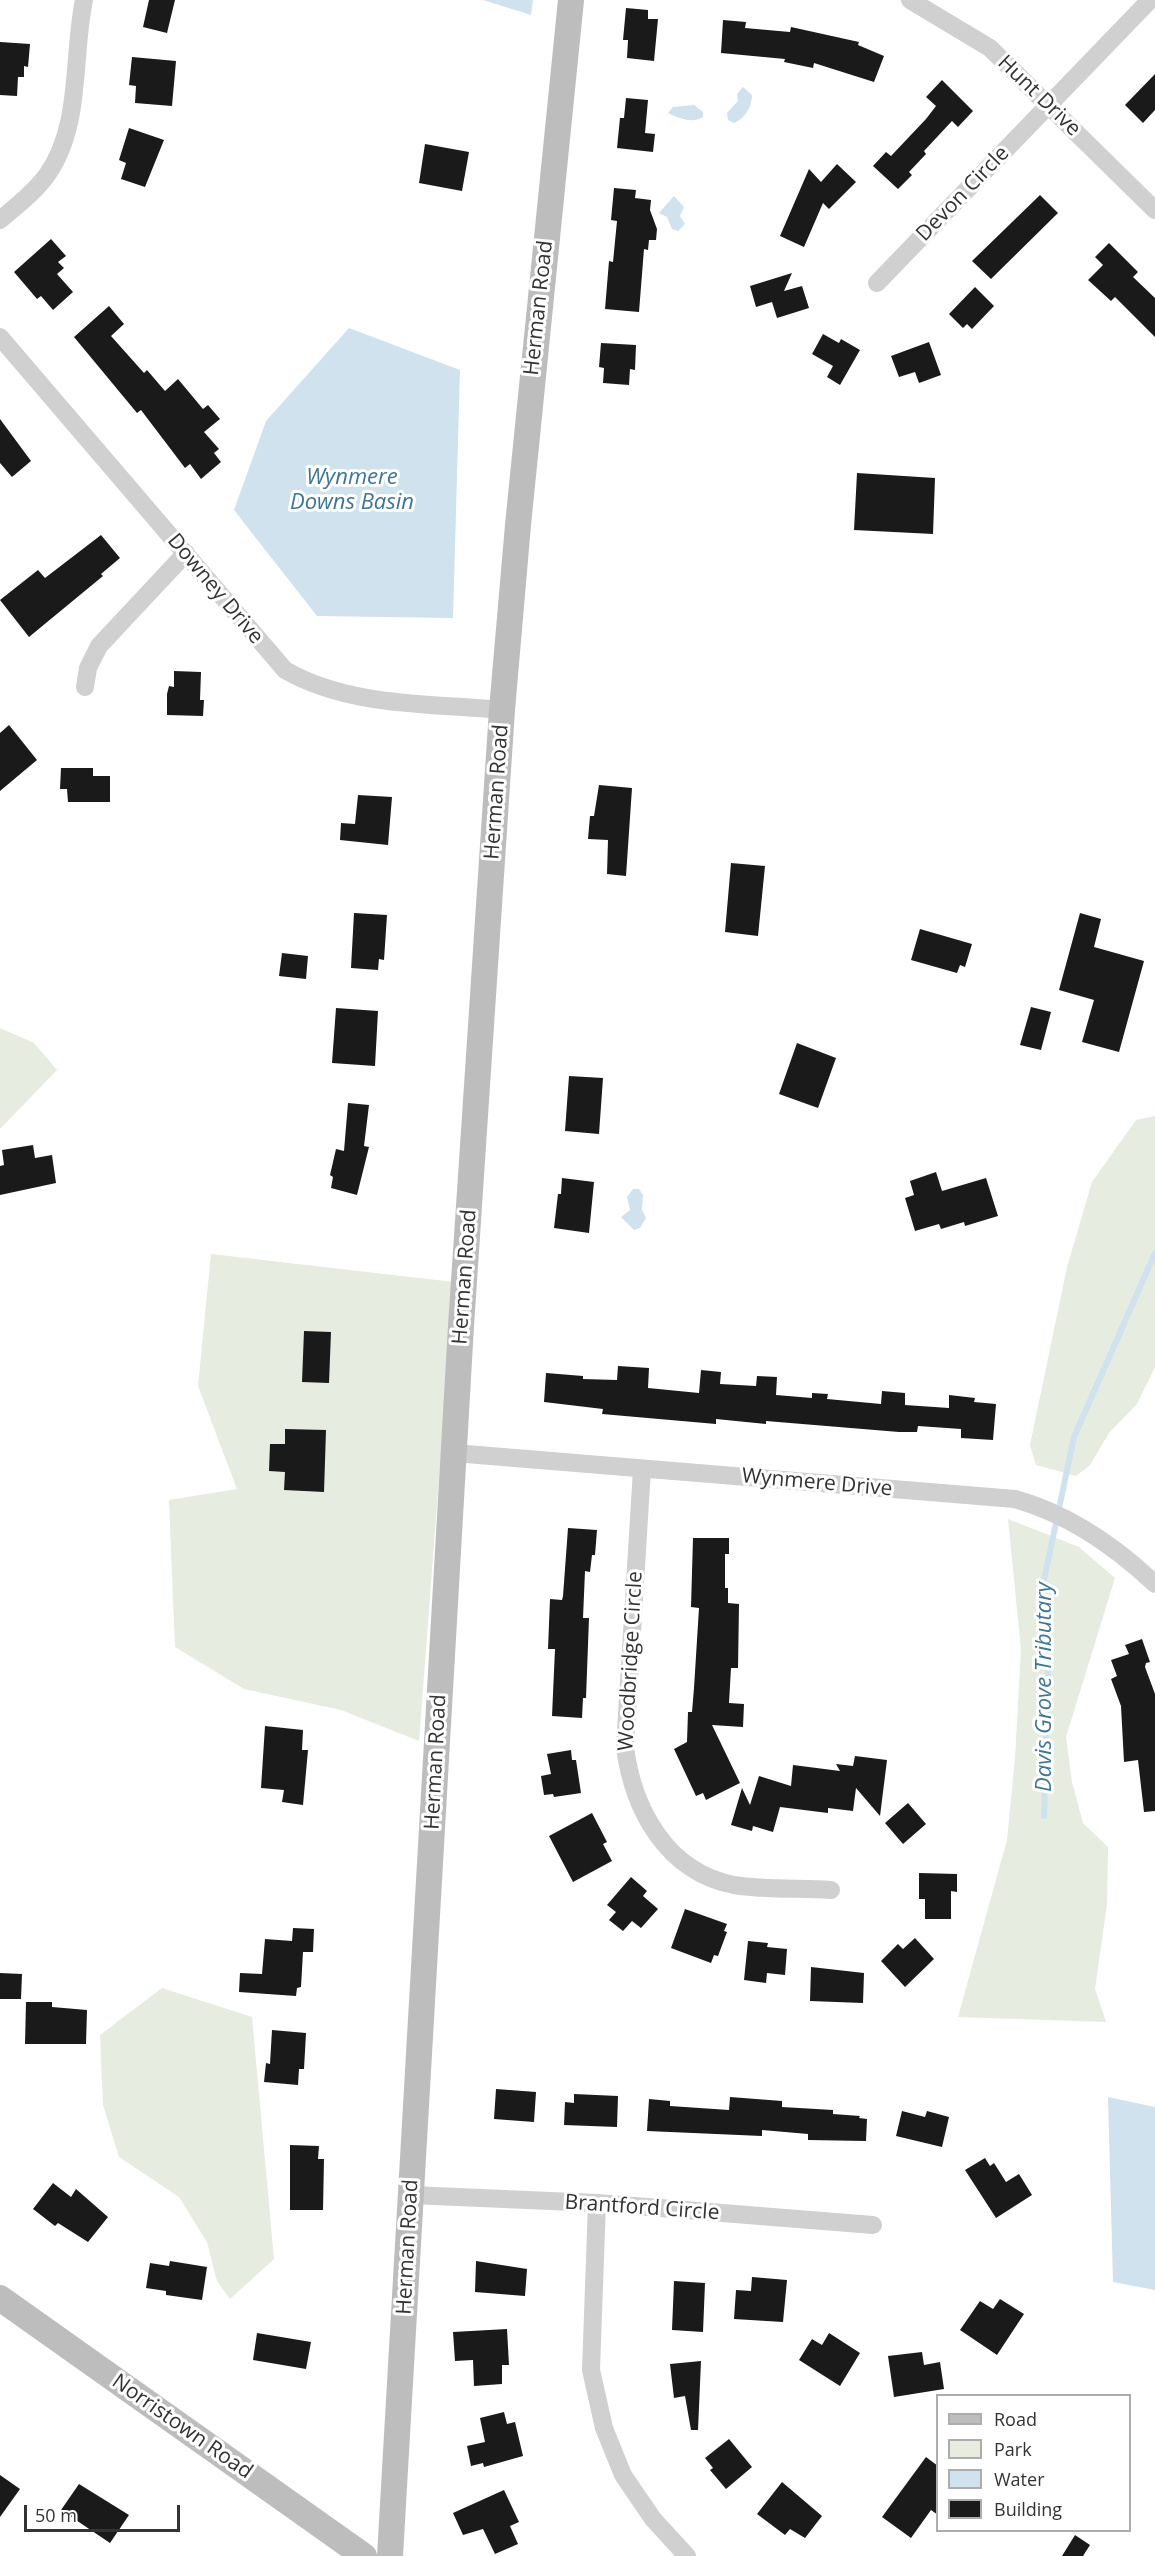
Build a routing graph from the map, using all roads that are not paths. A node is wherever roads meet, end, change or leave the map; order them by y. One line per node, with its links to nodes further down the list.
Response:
1 (84, 0): 7 (street)
2 (571, 0): 12 (street, Herman Road)
3 (910, 0): 5 (street, Hunt Drive)
4 (1150, 0): 5 (street, Devon Circle)
5 (1049, 105): 6 (street, Hunt Drive); 8 (street, Devon Circle)
6 (1155, 210)
7 (0, 220)
8 (877, 283)
9 (0, 337): 10 (street, Downey Drive)
10 (186, 553): 11 (street); 12 (street, Downey Drive)
11 (85, 687)
12 (502, 710): 13 (street, Herman Road)
13 (454, 1453): 14 (street, Wynmere Drive); 17 (street, Herman Road)
14 (642, 1469): 15 (street, Wynmere Drive); 16 (street, Woodbridge Circle)
15 (1155, 1584)
16 (831, 1890)
17 (411, 2196): 18 (street, Brantford Circle); 22 (street, Herman Road)
18 (597, 2204): 19 (street, Brantford Circle); 23 (street)
19 (873, 2224)
20 (0, 2298): 21 (street, Norristown Road)
21 (364, 2556)
22 (390, 2556)
23 (687, 2556)

